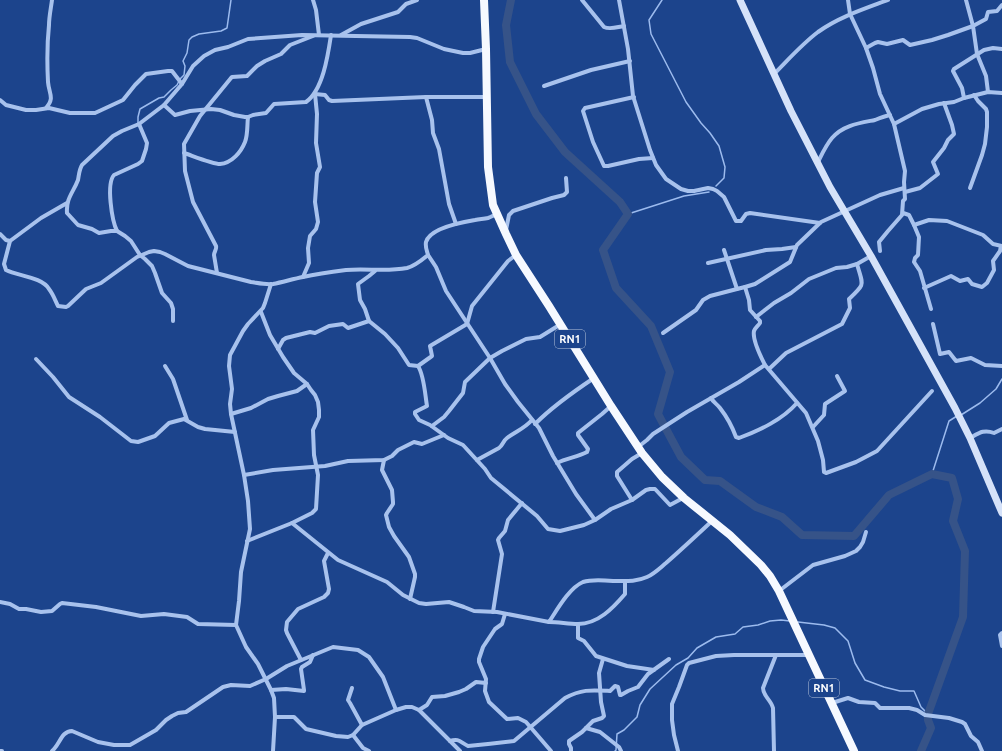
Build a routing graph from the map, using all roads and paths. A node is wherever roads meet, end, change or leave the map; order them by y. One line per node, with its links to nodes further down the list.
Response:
1 (52, 0): 37 (street)
2 (313, 0): 15 (street)
3 (417, 0): 17 (street)
4 (484, 0): 19 (highway, RN1)
5 (582, 0): 13 (street)
6 (620, 0): 13 (street)
7 (740, 0): 23 (main road)
8 (848, 0): 12 (street)
9 (888, 0): 12 (street)
10 (966, 0): 14 (street)
11 (1002, 5): 14 (street)
12 (850, 14): 18 (street); 23 (street)
13 (624, 26): 22 (street)
14 (973, 26): 18 (street); 21 (street)
15 (317, 35): 16 (street); 24 (street); 38 (street)
16 (331, 35): 17 (street); 28 (street)
17 (340, 35): 19 (street)
18 (866, 48): 39 (street)
19 (486, 49): 32 (highway, RN1)
20 (1002, 49): 21 (street)
21 (977, 54): 26 (street); 33 (street)
22 (630, 61): 25 (street); 31 (street)
23 (774, 75): 45 (main road)
24 (182, 84): 36 (street); 37 (street)
25 (544, 86)
26 (988, 92): 27 (street); 29 (street)
27 (1002, 93)
28 (315, 94): 30 (street); 40 (street); 73 (street)
29 (974, 95): 33 (street); 47 (street)
30 (426, 97): 32 (street); 53 (street)
31 (634, 97): 44 (street); 44 (street)
32 (486, 98): 52 (highway, RN1)
33 (964, 98): 35 (street)
34 (0, 100): 37 (street)
35 (944, 103): 42 (street); 48 (street)
36 (164, 105): 38 (street); 41 (street)
37 (46, 108)
38 (206, 109): 40 (street); 43 (street)
39 (890, 115): 42 (street); 45 (street)
40 (248, 117): 43 (street)
41 (140, 124): 49 (street); 56 (street)
42 (894, 124): 48 (street)
43 (184, 153): 72 (street)
44 (653, 158): 54 (street)
45 (818, 162): 50 (main road)
46 (566, 178): 58 (street)
47 (970, 188)
48 (905, 190): 50 (street); 51 (street)
49 (67, 203): 56 (street); 59 (street)
50 (845, 211): 54 (street); 67 (main road)
51 (903, 213): 55 (street); 63 (street)
52 (496, 214): 53 (street); 58 (highway, RN1)
53 (456, 224): 65 (street)
54 (820, 224): 61 (street)
55 (914, 225): 60 (street); 76 (street)
56 (117, 231): 64 (street)
57 (0, 234): 59 (street)
58 (506, 234): 66 (highway, RN1)
59 (10, 242): 64 (street)
60 (1001, 246): 76 (street)
61 (796, 247): 68 (street); 75 (street)
62 (724, 250): 68 (street)
63 (880, 251)
64 (140, 255): 72 (street); 81 (street)
65 (428, 255): 71 (street); 83 (street)
66 (516, 255): 83 (street); 84 (highway, RN1)
67 (871, 256): 70 (street); 111 (main road)
68 (726, 259): 69 (street); 77 (street)
69 (708, 263)
70 (857, 264): 80 (street); 94 (street)
71 (375, 270): 73 (street); 82 (street)
72 (217, 273): 74 (street)
73 (303, 277): 74 (street)
74 (271, 284): 79 (street)
75 (745, 287): 77 (street); 80 (street)
76 (924, 288): 78 (street)
77 (737, 289): 86 (street)
78 (930, 309)
79 (260, 312): 87 (street); 102 (street)
80 (756, 317): 90 (street)
81 (173, 321)
82 (369, 321): 87 (street); 92 (street)
83 (467, 324): 88 (street); 92 (street)
84 (561, 324): 88 (street); 96 (highway, RN1)
85 (933, 324): 93 (street)
86 (663, 333)
87 (278, 349): 97 (street)
88 (490, 358): 104 (street); 106 (street)
89 (36, 359): 103 (street)
90 (765, 365): 94 (street); 99 (street)
91 (166, 366): 103 (street)
92 (418, 366): 106 (street)
93 (1002, 366)
94 (769, 369): 100 (street)
95 (837, 376): 107 (street)
96 (594, 378): 101 (highway, RN1); 105 (street)
97 (307, 384): 102 (street); 116 (street)
98 (932, 391): 107 (street)
99 (711, 398): 100 (street); 112 (street)
100 (797, 403): 107 (street)
101 (611, 406): 112 (highway, RN1); 115 (street)
102 (231, 414): 109 (street)
103 (187, 420): 109 (street)
104 (532, 420): 105 (street); 114 (street)
105 (535, 424): 115 (street)
106 (432, 426): 110 (street)
107 (813, 427)
108 (1002, 429): 111 (street)
109 (235, 432): 117 (street)
110 (444, 435): 113 (street); 114 (street)
111 (970, 438): 121 (main road)
112 (640, 450): 118 (highway, RN1); 119 (street)
113 (384, 460): 116 (street); 130 (street)
114 (477, 460): 120 (street)
115 (557, 463): 122 (street)
116 (316, 466): 117 (street); 124 (street)
117 (244, 475): 126 (street)
118 (684, 498): 119 (street); 123 (highway, RN1)
119 (632, 500): 122 (street)
120 (522, 503): 122 (street); 132 (street)
121 (1002, 513)
122 (595, 520)
123 (712, 521): 128 (street); 129 (highway, RN1)
124 (292, 523): 126 (street); 127 (street)
125 (866, 532): 129 (street)
126 (247, 542): 136 (street)
127 (328, 553): 130 (street); 144 (street)
128 (625, 582): 134 (street); 135 (street)
129 (778, 591): 141 (highway, RN1)
130 (410, 599): 132 (street)
131 (0, 602): 136 (street)
132 (493, 612): 133 (street)
133 (505, 614): 134 (street); 147 (street)
134 (549, 622): 135 (street)
135 (578, 624): 142 (street)
136 (236, 625): 146 (street)
137 (1002, 633): 138 (street)
138 (1002, 646)
139 (313, 655): 144 (street); 149 (street); 152 (street)
140 (776, 655): 141 (street); 167 (street); 168 (street)
141 (808, 655): 151 (highway, RN1)
142 (604, 659): 145 (street); 150 (street)
143 (669, 659): 145 (street)
144 (301, 660): 146 (street)
145 (654, 670): 150 (street)
146 (266, 679): 149 (street); 161 (street)
147 (486, 683): 153 (street); 156 (street)
148 (352, 688): 155 (street)
149 (271, 690): 154 (street)
150 (600, 690): 156 (street); 157 (street)
151 (832, 704): 169 (highway, RN1); 170 (street)
152 (396, 710): 153 (street); 155 (street)
153 (418, 710): 159 (street)
154 (275, 717): 158 (street); 162 (street)
155 (362, 725): 158 (street)
156 (530, 727): 159 (street); 165 (street)
157 (586, 728): 160 (street); 166 (street)
158 (353, 735): 163 (street)
159 (450, 741): 164 (street)
160 (620, 749)
161 (52, 751)
162 (273, 751)
163 (369, 751)
164 (460, 751)
165 (551, 751)
166 (571, 751)
167 (678, 751)
168 (774, 751)
169 (854, 751)
170 (982, 751)

